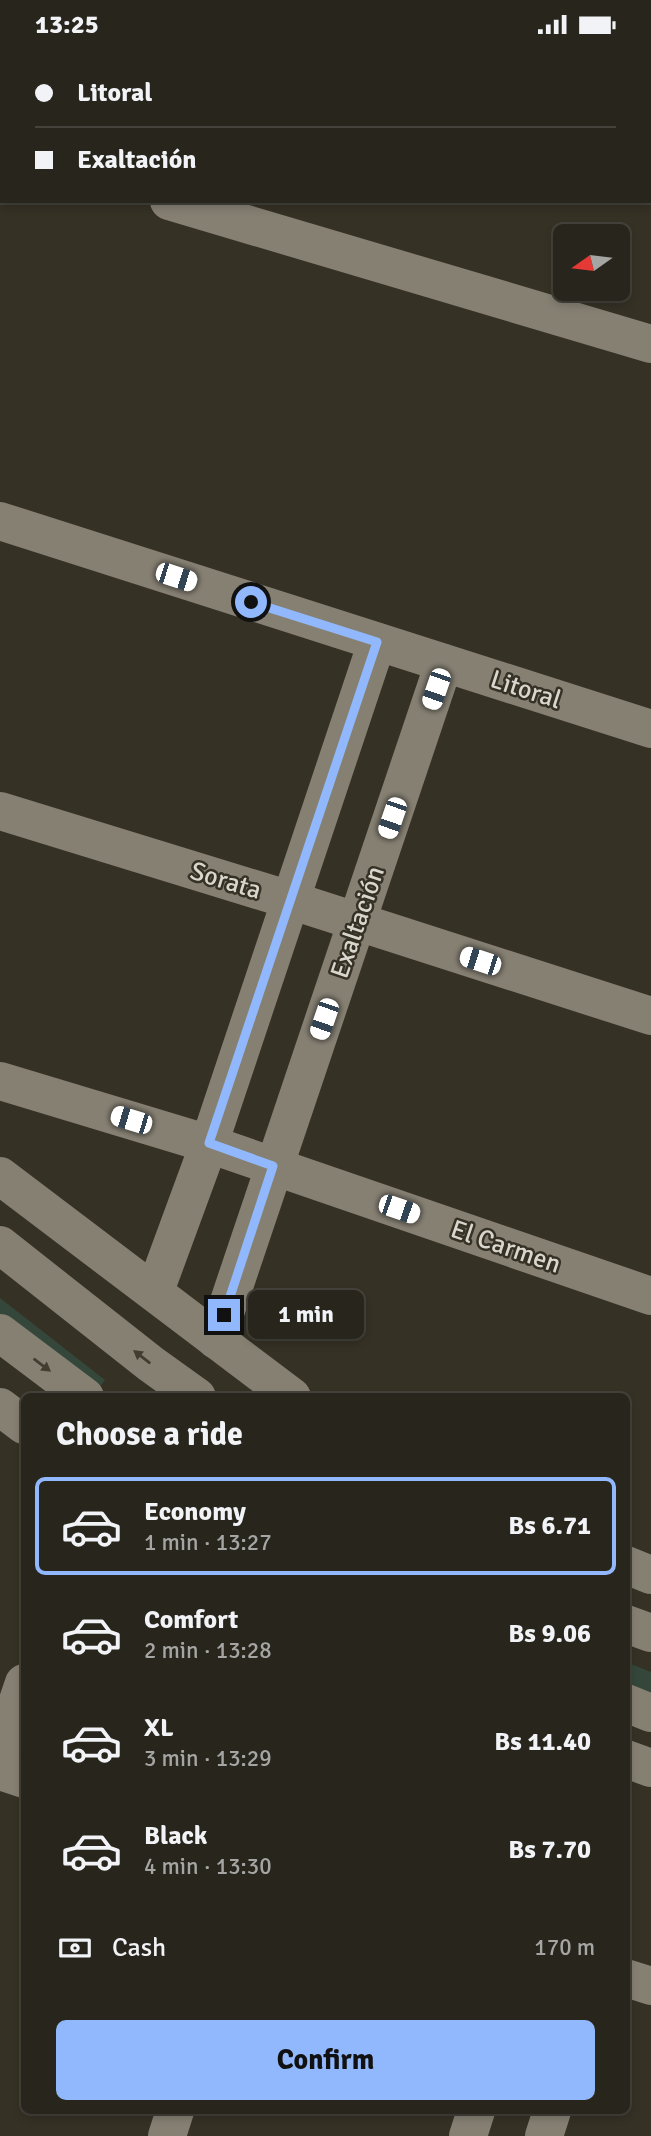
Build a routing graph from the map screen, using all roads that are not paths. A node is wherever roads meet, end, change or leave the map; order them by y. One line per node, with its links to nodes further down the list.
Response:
1 (176, 203): 2 (street)
2 (651, 344)
3 (0, 521): 4 (street, Litoral)
4 (377, 642): 5 (street, Litoral); 8 (street)
5 (444, 663): 6 (street, Litoral); 9 (street, Exaltación)
6 (651, 729)
7 (0, 811): 8 (street, Sorata)
8 (290, 900): 9 (street, Sorata); 12 (street)
9 (357, 921): 10 (street, Sorata); 13 (street, Exaltación)
10 (651, 1016)
11 (0, 1081): 12 (street, El Carmen)
12 (209, 1143): 13 (street, El Carmen); 16 (street)
13 (273, 1166): 17 (street, El Carmen); 19 (street, Exaltación)
14 (0, 1176): 16 (street)
15 (0, 1245): 21 (street, one-way to 15)
16 (155, 1291): 19 (street)
17 (651, 1296)
18 (0, 1333): 20 (street, one-way to 20)
19 (216, 1340): 22 (street)
20 (80, 1393)
21 (192, 1393)
22 (287, 1393)
23 (0, 1407): 24 (street)
24 (21, 1423)
25 (630, 1567): 26 (street)
26 (651, 1575)
27 (630, 1625): 28 (street)
28 (651, 1633)
29 (21, 1692): 32 (street)
30 (630, 1705): 31 (street)
31 (651, 1713)
32 (0, 1753)
33 (630, 1760): 34 (street)
34 (651, 1768)
35 (0, 1771): 36 (street)
36 (21, 1778)
37 (630, 1979): 38 (street)
38 (651, 1986)
39 (174, 2114): 42 (street)
40 (475, 2114): 43 (street)
41 (551, 2114): 44 (street)
42 (167, 2136)
43 (468, 2136)
44 (544, 2136)

